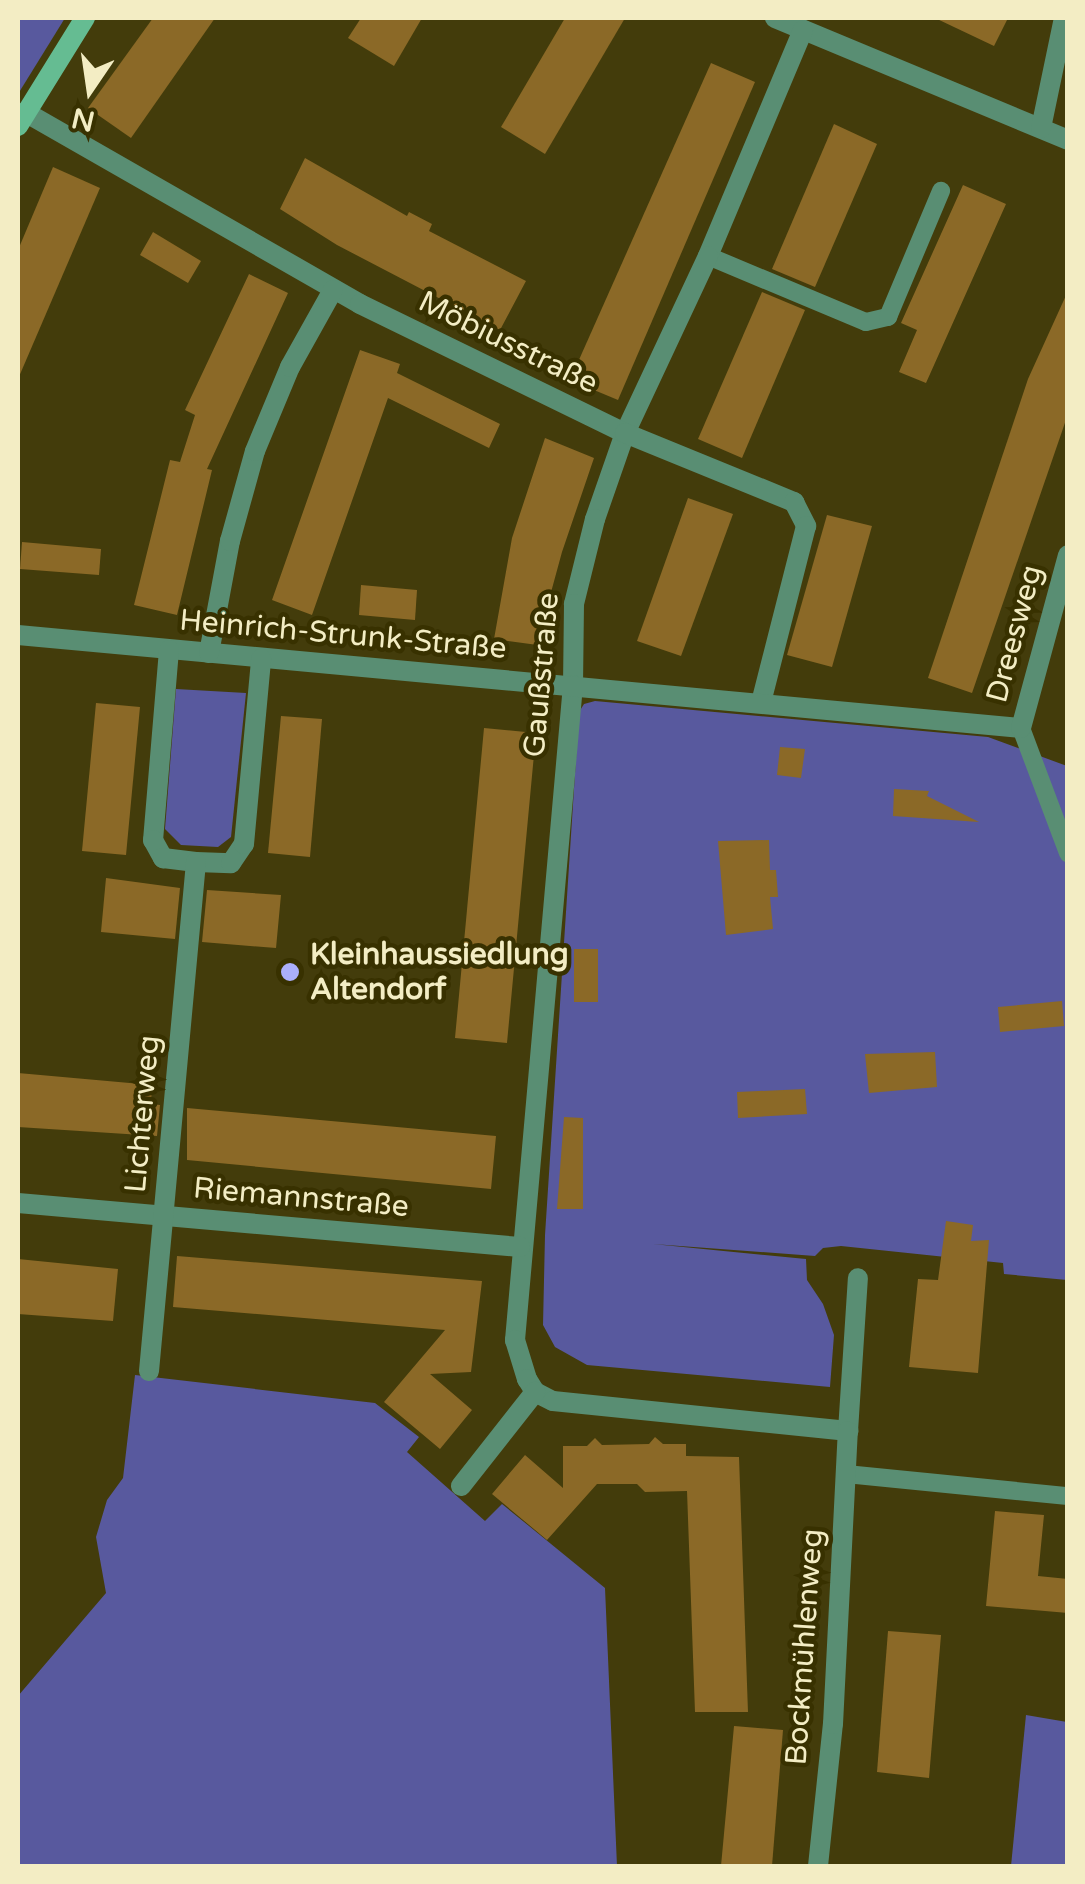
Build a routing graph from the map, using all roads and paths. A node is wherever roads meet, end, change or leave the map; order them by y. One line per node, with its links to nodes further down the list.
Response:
1 (85, 18): 5 (main road)
2 (775, 18): 4 (street)
3 (1064, 18): 6 (street)
4 (803, 30): 6 (street); 9 (street, Gaußstraße)
5 (21, 119): 10 (street, Möbiusstraße)
6 (1041, 128): 7 (street)
7 (1068, 140)
8 (941, 192): 9 (lane)
9 (708, 256): 11 (street, Gaußstraße)
10 (333, 290): 11 (street, Möbiusstraße); 15 (street)
11 (625, 433): 17 (street, Gaußstraße); 18 (street, Möbiusstraße)
12 (1068, 555): 19 (street, Dreesweg)
13 (18, 635): 14 (street, Heinrich-Strunk-Straße)
14 (169, 650): 15 (street, Heinrich-Strunk-Straße); 21 (street)
15 (209, 653): 16 (street, Heinrich-Strunk-Straße)
16 (261, 659): 17 (street, Heinrich-Strunk-Straße); 21 (street)
17 (572, 685): 18 (street, Heinrich-Strunk-Straße); 24 (street, Gaußstraße)
18 (761, 702): 19 (street, Heinrich-Strunk-Straße)
19 (1021, 728): 20 (lane)
20 (1068, 853)
21 (196, 862): 23 (street, Lichterweg)
22 (18, 1203): 23 (street, Riemannstraße)
23 (164, 1216): 24 (street, Riemannstraße); 26 (street, Lichterweg)
24 (520, 1247): 27 (street, Gaußstraße)
25 (858, 1278): 28 (street, Bockmühlenweg)
26 (149, 1371)
27 (535, 1392): 28 (street); 30 (street)
28 (848, 1431): 29 (street, Bockmühlenweg)
29 (846, 1474): 31 (lane); 32 (street, Bockmühlenweg)
30 (461, 1486)
31 (1068, 1496)
32 (818, 1866)

